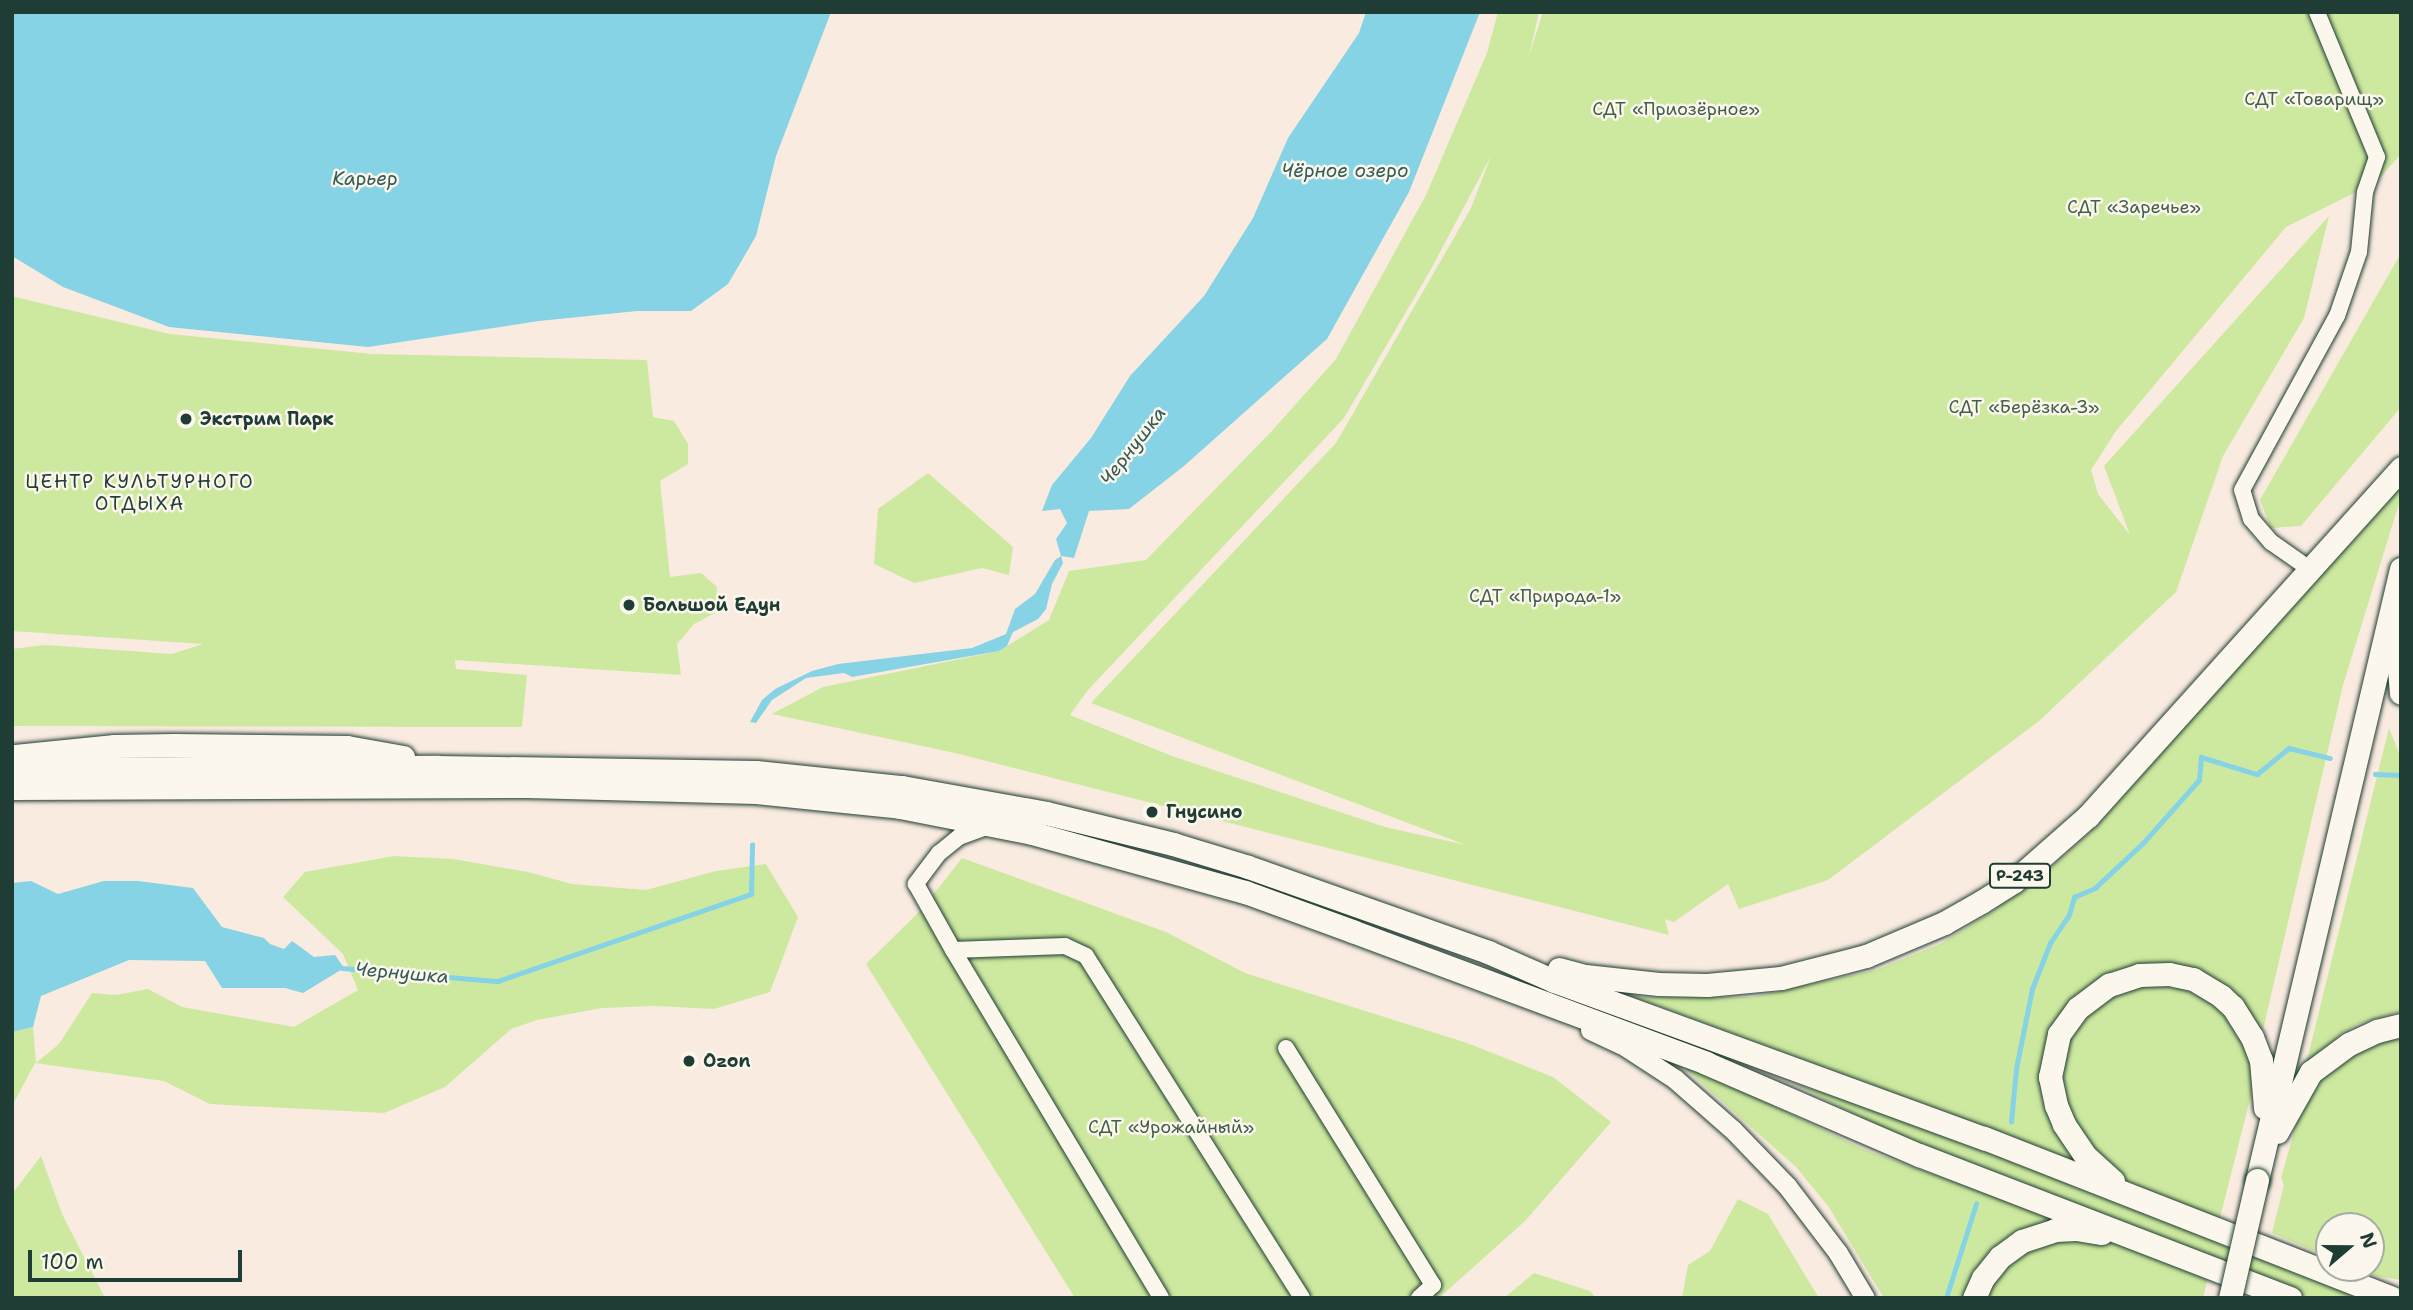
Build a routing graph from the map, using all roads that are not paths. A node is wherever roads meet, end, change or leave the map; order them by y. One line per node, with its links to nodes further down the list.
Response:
1 (2317, 12): 4 (street)
2 (2401, 468): 4 (highway, Р-243)
3 (2401, 569): 5 (highway)
4 (2311, 570): 13 (highway, Р-243)
5 (2394, 592): 6 (highway); 17 (highway)
6 (2401, 693)
7 (12, 757): 8 (highway)
8 (468, 767): 9 (highway); 13 (highway)
9 (12, 769)
10 (12, 788): 11 (highway)
11 (995, 825): 12 (street); 14 (highway)
12 (953, 950): 24 (street); 25 (street)
13 (1489, 952): 18 (highway)
14 (1482, 979): 19 (highway); 27 (main road)
15 (2401, 1025): 17 (highway)
16 (1286, 1048): 26 (street)
17 (2257, 1180): 18 (highway); 29 (highway, bridge)
18 (2143, 1199): 20 (highway)
19 (2140, 1240): 28 (highway); 30 (highway)
20 (2315, 1267)
21 (2352, 1282): 31 (highway)
22 (2356, 1282): 23 (highway)
23 (2401, 1288)
24 (1161, 1298)
25 (1303, 1298)
26 (1419, 1298)
27 (1865, 1298)
28 (1974, 1298)
29 (2230, 1298)
30 (2290, 1298)
31 (2392, 1298)

